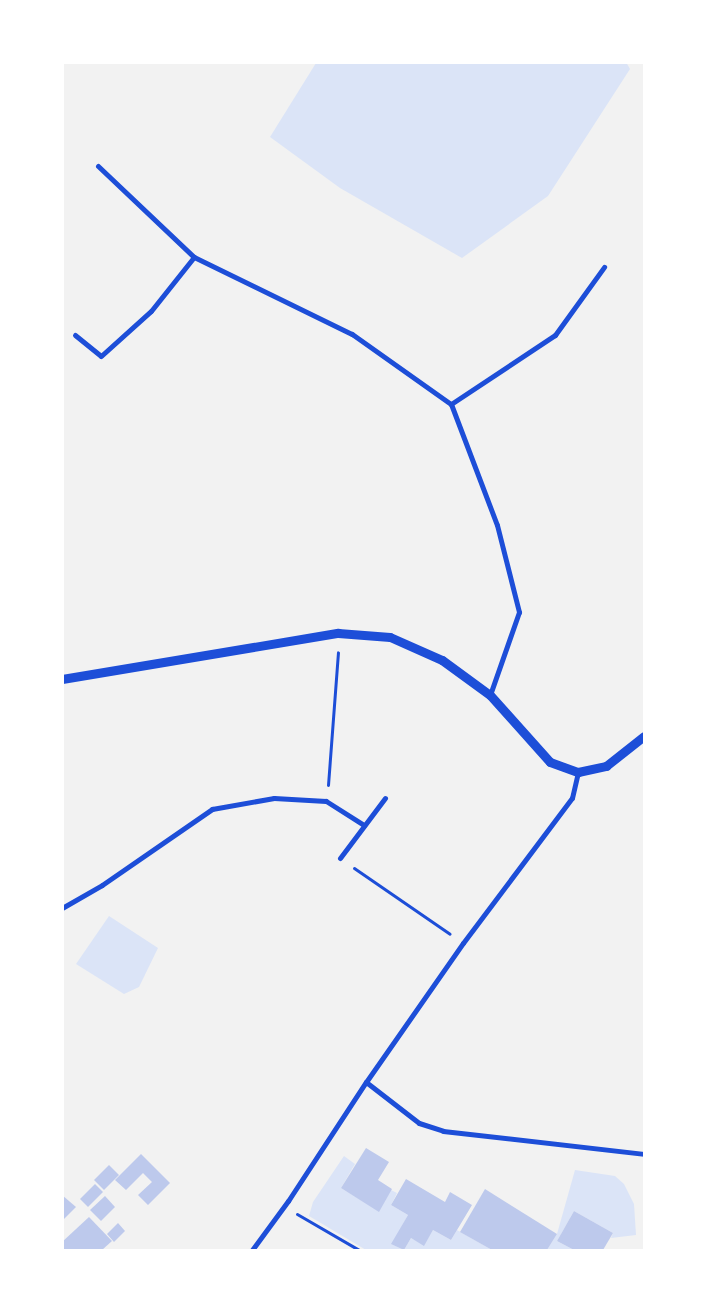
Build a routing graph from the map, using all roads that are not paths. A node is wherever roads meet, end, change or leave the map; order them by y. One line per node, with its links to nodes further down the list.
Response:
1 (98, 166): 2 (street)
2 (194, 257): 4 (street); 5 (street)
3 (604, 267): 5 (street)
4 (75, 336)
5 (451, 404): 7 (street)
6 (62, 679): 7 (street)
7 (490, 695): 9 (street)
8 (644, 736): 9 (street)
9 (578, 772): 14 (street)
10 (385, 798): 11 (street)
11 (364, 825): 12 (street); 13 (street)
12 (340, 858)
13 (62, 908)
14 (366, 1082): 15 (street); 16 (street)
15 (644, 1154)
16 (252, 1250)

